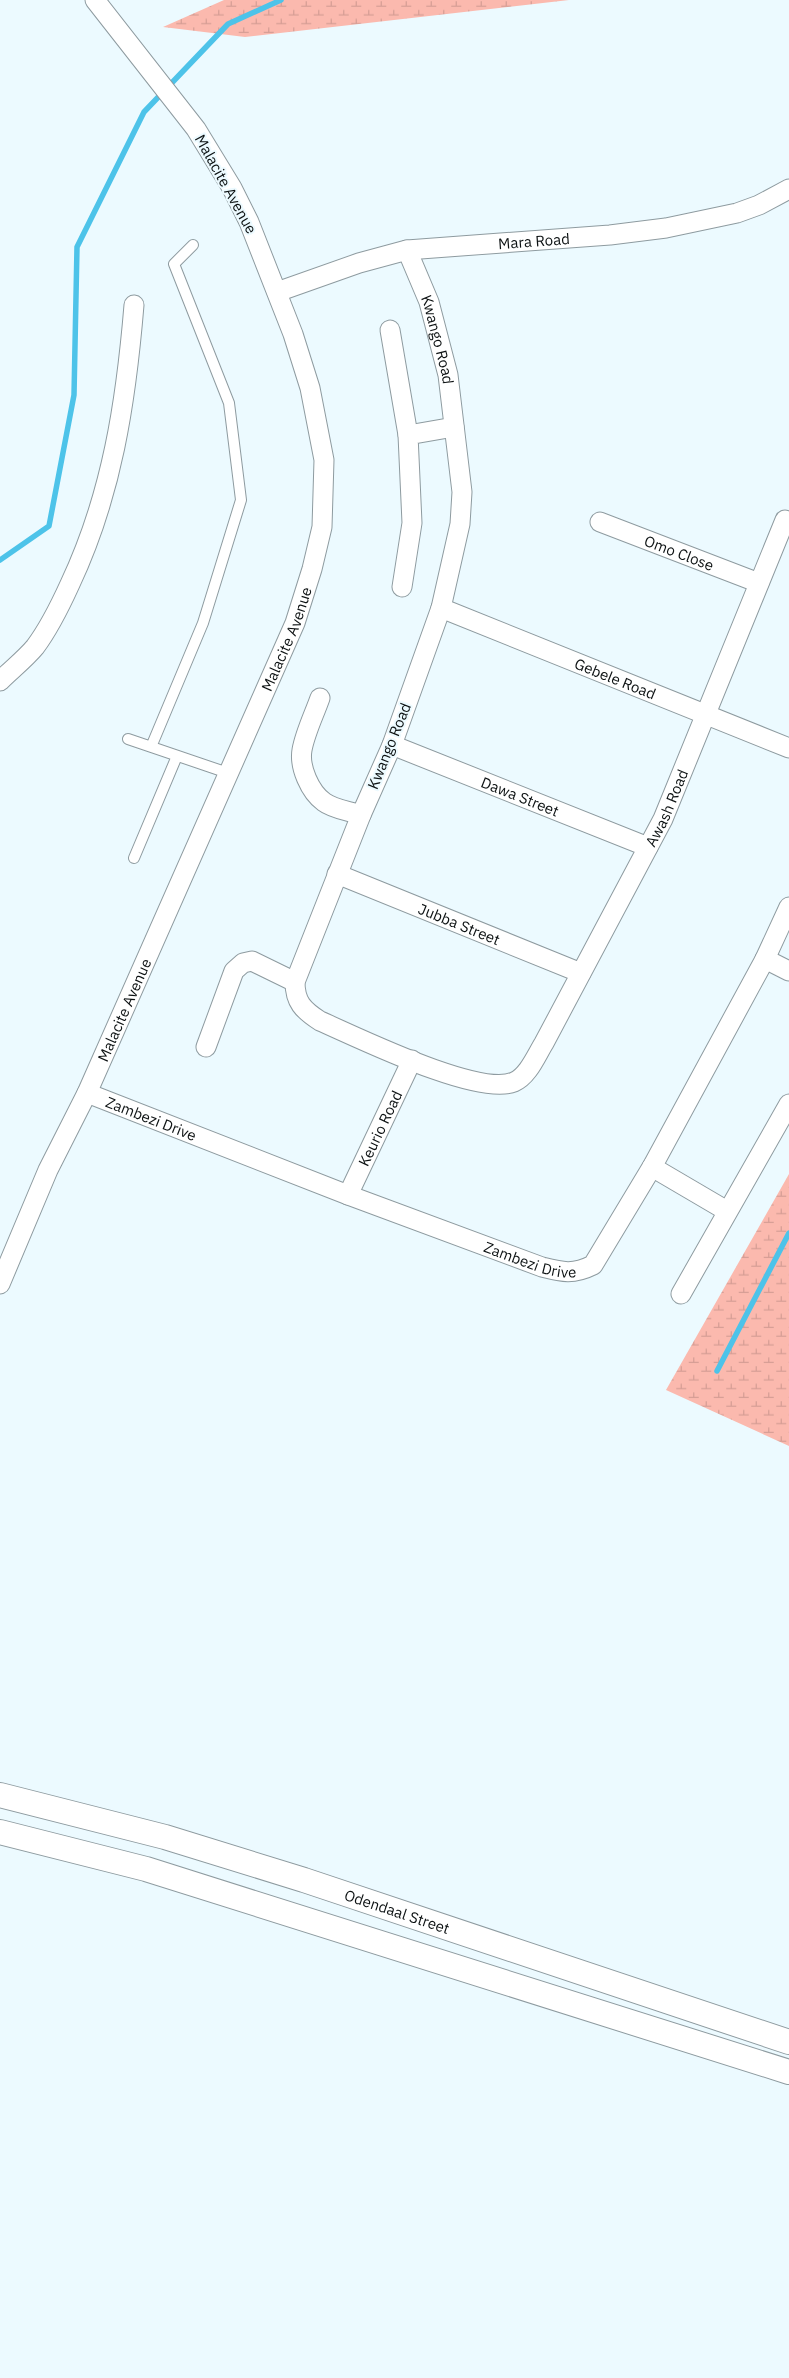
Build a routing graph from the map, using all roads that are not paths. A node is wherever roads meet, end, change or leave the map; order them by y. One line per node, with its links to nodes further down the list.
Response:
1 (95, 0): 5 (street, Malacite Avenue)
2 (789, 189): 4 (street, Mara Road)
3 (193, 245): 20 (lane)
4 (407, 250): 5 (street, Mara Road); 8 (street, Kwango Road)
5 (277, 292): 23 (street, Malacite Avenue)
6 (134, 305): 15 (street)
7 (390, 330): 9 (street)
8 (454, 427): 9 (street); 14 (street, Kwango Road)
9 (408, 435): 13 (street)
10 (785, 520): 12 (street, Awash Road)
11 (600, 522): 12 (street, Omo Close)
12 (758, 583): 17 (street, Awash Road)
13 (402, 587)
14 (441, 608): 17 (street, Gebele Road); 19 (street, Kwango Road)
15 (0, 681)
16 (320, 698): 24 (street)
17 (706, 716): 21 (street, Gebele Road); 25 (street, Awash Road)
18 (128, 739): 20 (lane)
19 (392, 744): 24 (street, Kwango Road); 25 (street, Dawa Street)
20 (151, 747): 22 (lane)
21 (789, 748)
22 (177, 756): 23 (lane); 26 (lane)
23 (228, 773): 35 (street, Malacite Avenue)
24 (360, 815): 27 (street, Kwango Road)
25 (648, 847): 31 (street, Awash Road)
26 (134, 858)
27 (337, 874): 31 (street, Jubba Street); 32 (street, Kwango Road)
28 (789, 907): 29 (street, Zambezi Drive)
29 (766, 959): 30 (street); 37 (street, Zambezi Drive)
30 (789, 971)
31 (581, 973): 34 (street, Awash Road)
32 (295, 982): 33 (street); 34 (street)
33 (206, 1047)
34 (412, 1060): 38 (street, Keurio Road)
35 (87, 1094): 38 (street, Zambezi Drive); 40 (street, Malacite Avenue)
36 (789, 1104): 39 (street)
37 (652, 1167): 38 (street, Zambezi Drive); 39 (street)
38 (348, 1195)
39 (727, 1211): 41 (street)
40 (0, 1284)
41 (681, 1294)
42 (0, 1795): 44 (street, Odendaal Street)
43 (0, 1832): 45 (street)
44 (789, 2042)
45 (789, 2072)

